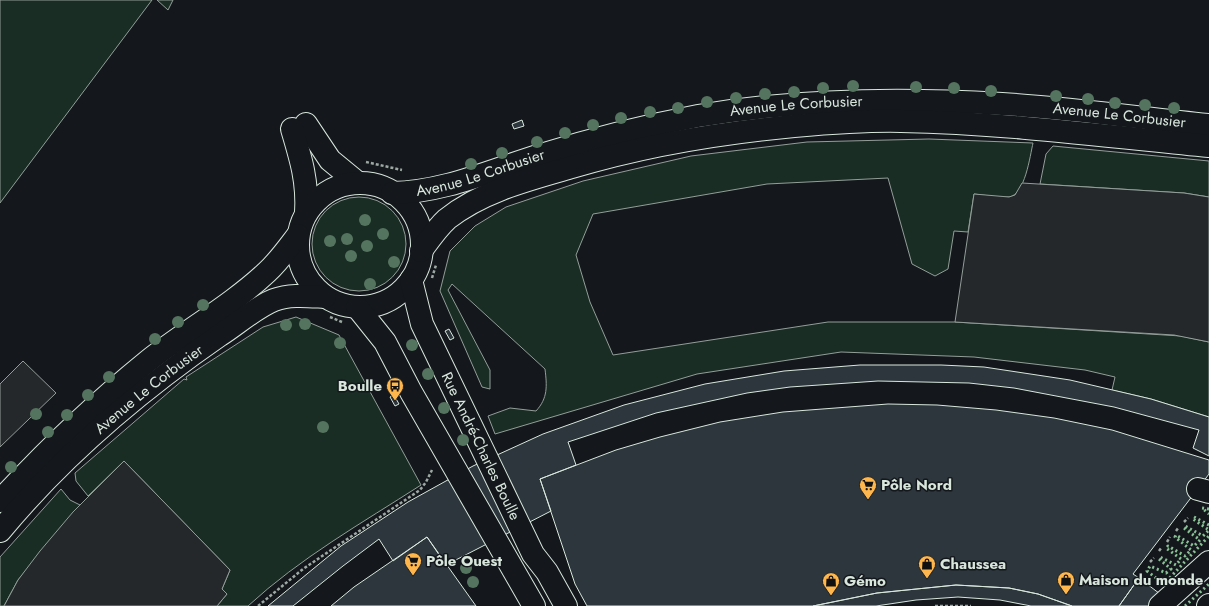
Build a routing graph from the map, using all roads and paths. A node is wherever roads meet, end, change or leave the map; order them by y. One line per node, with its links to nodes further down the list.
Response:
1 (1209, 125): 4 (street, Avenue Le Corbusier)
2 (1209, 146): 7 (street, Avenue Le Corbusier)
3 (358, 183): 4 (street); 5 (street); 5 (street)
4 (392, 193): 7 (street)
5 (306, 213): 6 (street)
6 (298, 235): 9 (street); 12 (street, Avenue Le Corbusier)
7 (430, 254): 8 (path); 8 (street)
8 (421, 280): 10 (street); 22 (street, Rue André-Charles Boulle)
9 (324, 306): 10 (path); 10 (street); 16 (street, Avenue Le Corbusier)
10 (350, 315): 27 (street, Rue André-Charles Boulle)
11 (432, 470): 26 (path)
12 (0, 501)
13 (1188, 518): 14 (path)
14 (1184, 522)
15 (1179, 527): 17 (path)
16 (0, 531)
17 (1176, 531)
18 (1170, 538): 19 (path)
19 (1167, 542)
20 (1162, 547): 21 (path)
21 (1159, 551)
22 (533, 554): 28 (street); 29 (street, Rue André-Charles Boulle)
23 (1154, 558): 24 (path)
24 (1150, 562)
25 (1209, 562): 32 (street)
26 (258, 606)
27 (534, 606)
28 (553, 606)
29 (566, 606)
30 (935, 606): 31 (path)
31 (971, 606)
32 (1160, 606)

